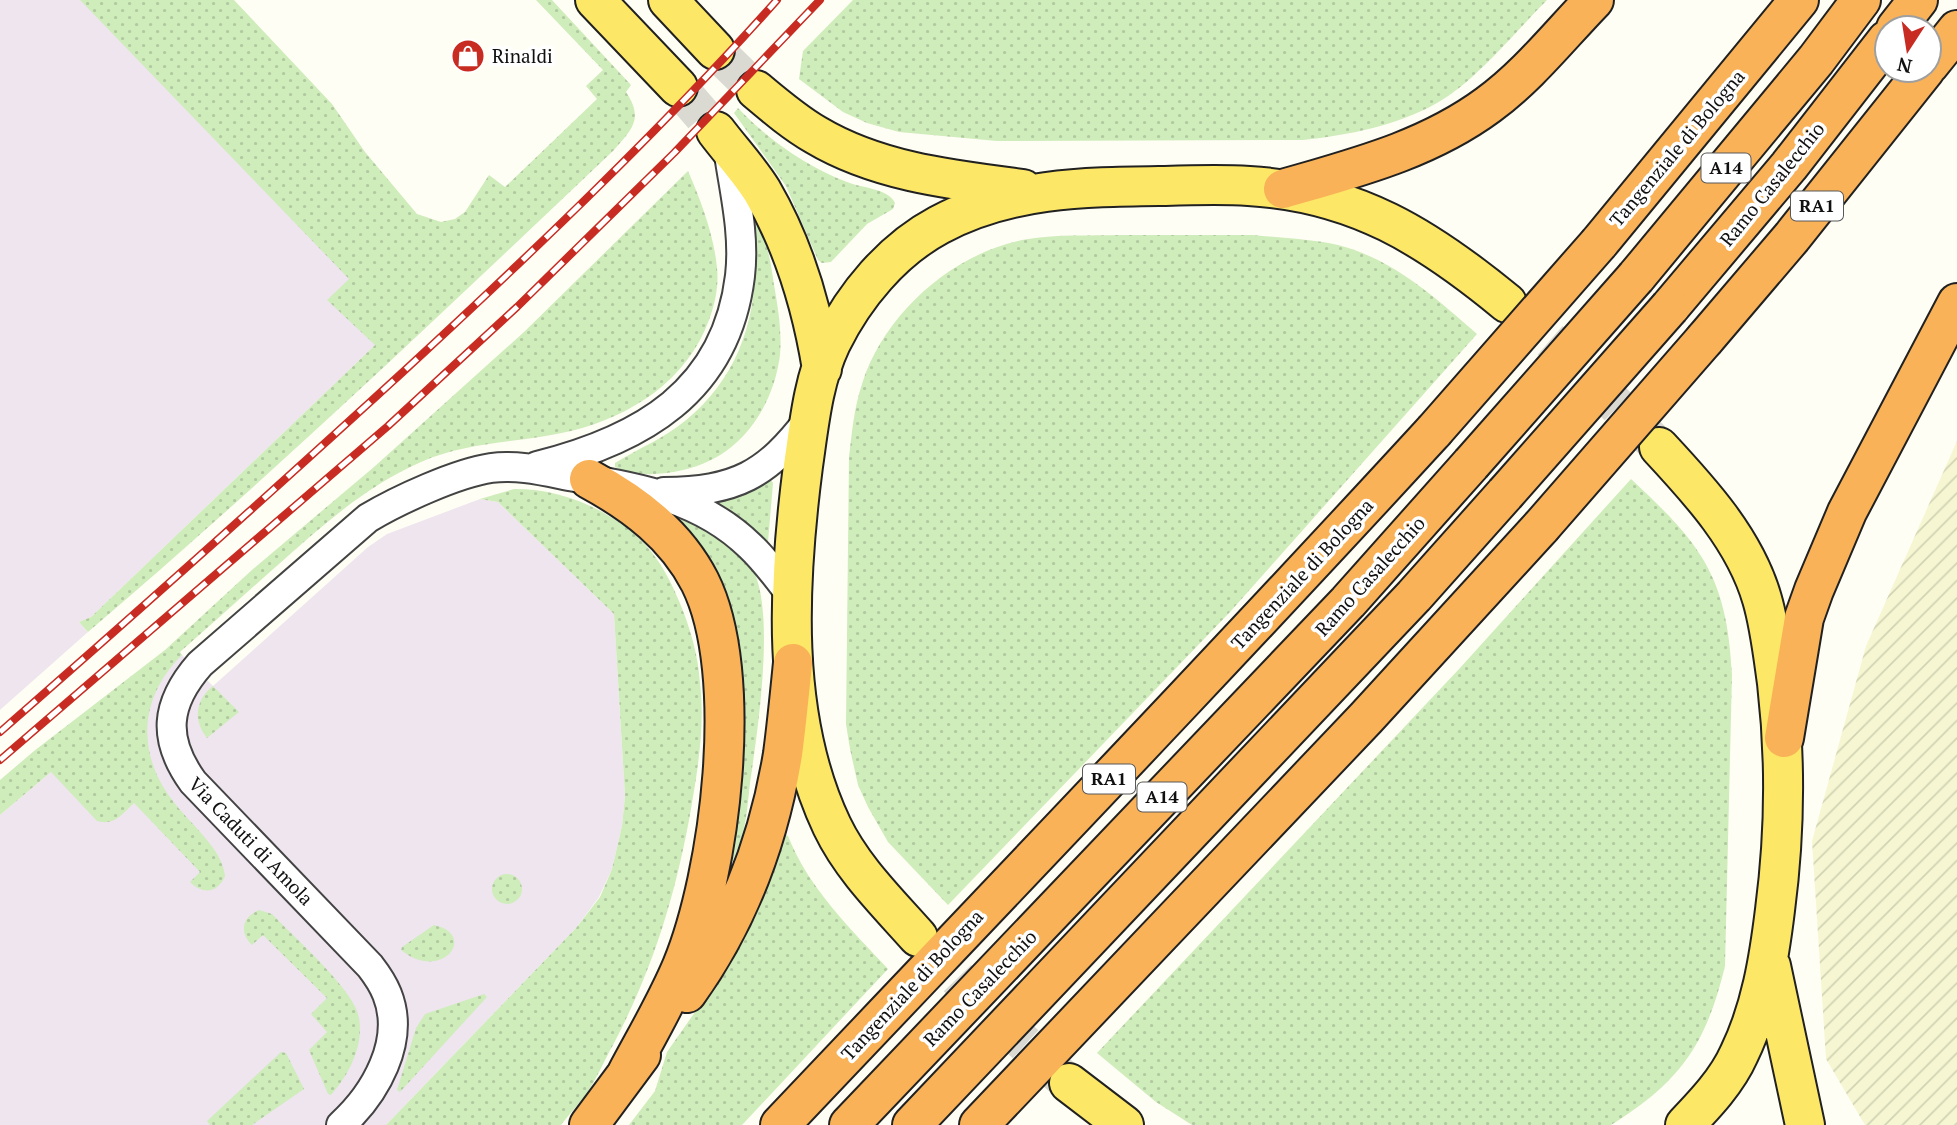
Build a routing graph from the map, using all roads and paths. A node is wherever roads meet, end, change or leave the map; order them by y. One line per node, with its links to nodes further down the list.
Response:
1 (595, 0): 13 (main road)
2 (668, 0): 10 (main road)
3 (1594, 0): 16 (highway)
4 (1799, 0): 35 (highway, Tangenziale di Bologna / RA1, bridge)
5 (1861, 0): 36 (highway, Ramo Casalecchio / A14, bridge)
6 (1918, 0): 7 (highway)
7 (1907, 14)
8 (1957, 30): 9 (highway)
9 (1943, 48)
10 (715, 50)
11 (1873, 58): 37 (highway, Ramo Casalecchio / A14, bridge)
12 (1914, 84): 38 (highway, RA1, bridge)
13 (678, 87)
14 (756, 90): 17 (main road)
15 (722, 138): 20 (main road); 23 (street, Via Caduti di Amola)
16 (1283, 189): 17 (main road); 18 (main road)
17 (1042, 191): 20 (main road)
18 (1507, 303)
19 (1957, 303): 28 (highway)
20 (822, 369): 21 (main road)
21 (810, 418): 25 (street, Via Caduti di Amola); 26 (main road)
22 (1658, 447): 28 (main road)
23 (527, 469): 24 (street, Via Caduti di Amola); 33 (street, Via Caduti di Amola)
24 (589, 479): 25 (street, Via Caduti di Amola); 31 (highway)
25 (655, 492): 26 (street, Via Caduti di Amola)
26 (791, 595): 27 (main road)
27 (793, 663): 29 (main road); 31 (highway)
28 (1784, 738): 30 (main road)
29 (918, 937)
30 (1769, 956): 40 (main road); 41 (main road)
31 (626, 1075): 34 (highway)
32 (1069, 1083): 39 (main road)
33 (341, 1125)
34 (589, 1125)
35 (780, 1125)
36 (849, 1125)
37 (912, 1125)
38 (979, 1125)
39 (1124, 1125)
40 (1685, 1125)
41 (1805, 1125)

